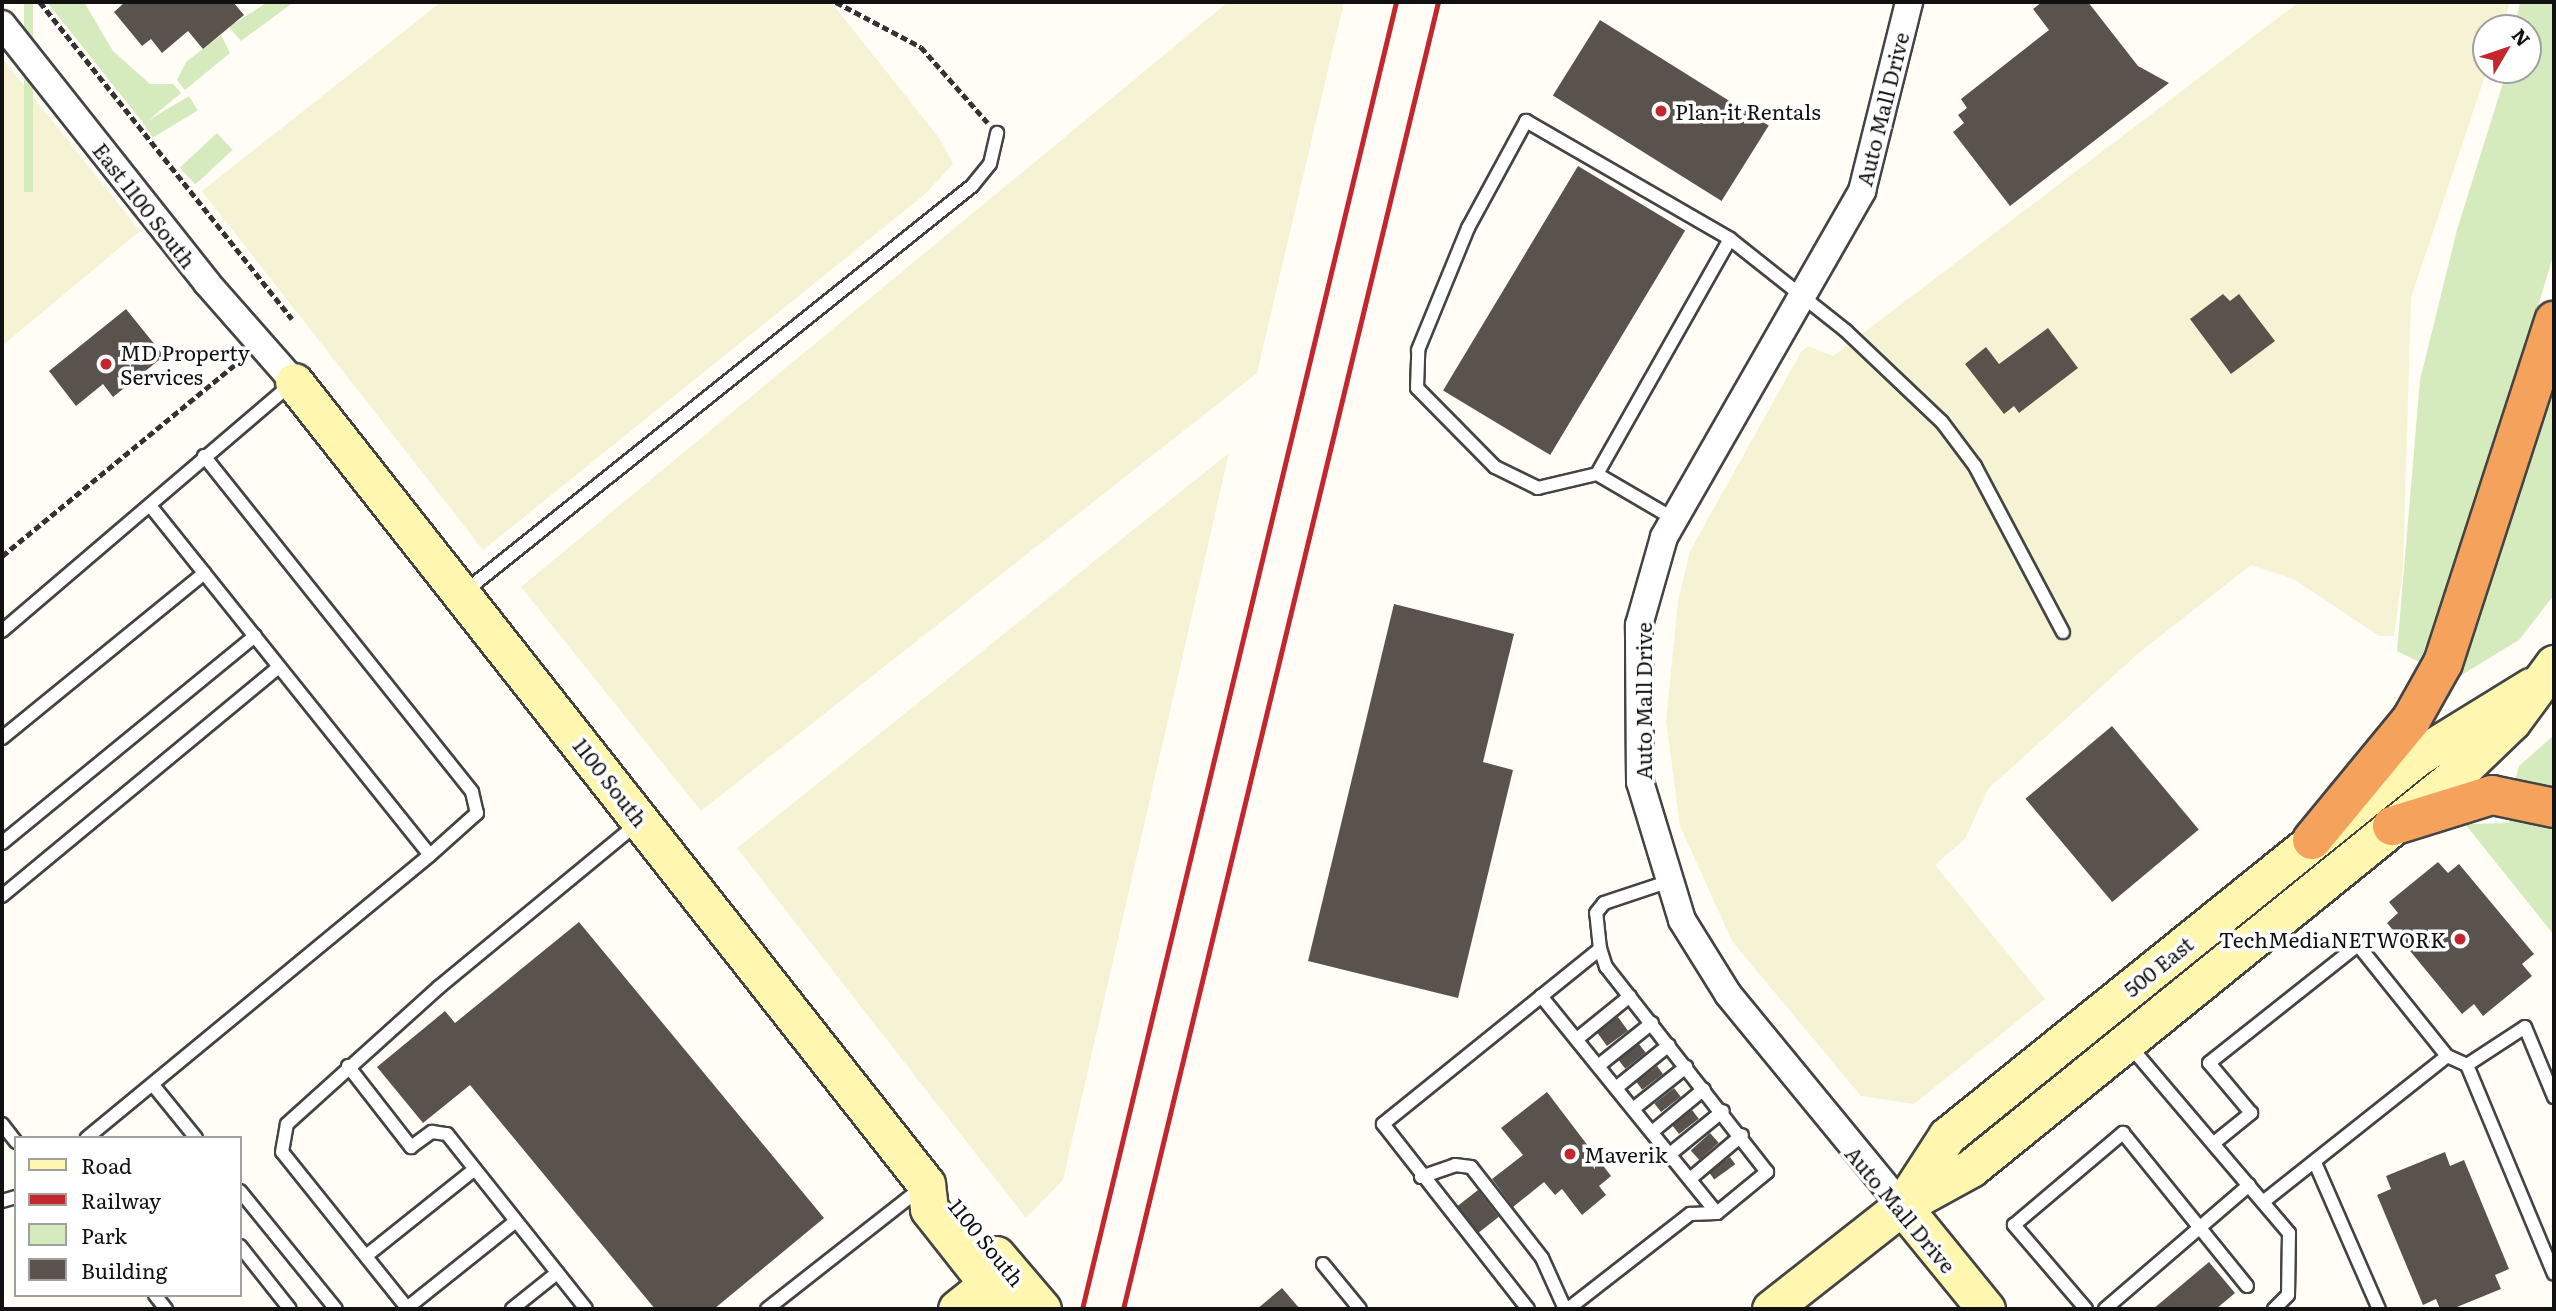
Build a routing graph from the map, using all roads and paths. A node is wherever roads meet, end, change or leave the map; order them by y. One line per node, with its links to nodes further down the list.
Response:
1 (40, 2): 8 (path)
2 (836, 2): 5 (path)
3 (1909, 2): 7 (street, Auto Mall Drive)
4 (2, 24): 11 (street, East 1100 South)
5 (997, 133): 18 (lane)
6 (1730, 239): 7 (lane); 13 (lane); 13 (lane)
7 (1802, 297): 15 (street, Auto Mall Drive); 20 (lane)
8 (292, 319)
9 (2554, 321): 28 (highway)
10 (245, 356): 16 (path)
11 (294, 382): 12 (lane); 18 (street, 1100 South)
12 (204, 456): 14 (lane); 30 (lane)
13 (1597, 474): 15 (lane)
14 (152, 508): 17 (lane); 19 (lane)
15 (1674, 519): 31 (street, Auto Mall Drive)
16 (2, 555)
17 (204, 573): 21 (lane); 24 (lane)
18 (463, 594): 26 (street, 1100 South)
19 (2, 631)
20 (2063, 632)
21 (255, 636): 22 (lane); 29 (lane)
22 (279, 667): 30 (lane); 32 (lane)
23 (2551, 674): 27 (street, 500 East); 28 (street, 500 East)
24 (2, 738)
25 (2554, 808): 27 (highway)
26 (641, 820): 42 (lane); 63 (street, 1100 South)
27 (2392, 826): 38 (street, 500 East)
28 (2312, 840): 67 (street, 500 East)
29 (2, 843)
30 (430, 855): 45 (lane)
31 (1670, 881): 33 (lane); 67 (street, Auto Mall Drive)
32 (2, 896)
33 (1600, 949): 34 (lane); 35 (lane)
34 (1541, 996): 37 (lane); 61 (lane)
35 (1630, 996): 36 (lane); 37 (lane)
36 (1652, 1023): 39 (lane); 43 (lane)
37 (1577, 1039): 43 (lane)
38 (2128, 1044): 57 (lane); 67 (street, 500 East)
39 (1669, 1045): 44 (lane); 46 (lane)
40 (2447, 1056): 41 (lane); 57 (lane); 59 (lane)
41 (2467, 1065): 48 (lane); 75 (lane)
42 (348, 1066): 60 (lane); 72 (lane)
43 (1598, 1066): 46 (lane)
44 (1686, 1067): 47 (lane); 49 (lane)
45 (153, 1085): 54 (lane); 55 (lane)
46 (1616, 1088): 49 (lane)
47 (1704, 1088): 50 (lane); 52 (lane)
48 (2554, 1097)
49 (1633, 1109): 52 (lane)
50 (1723, 1111): 53 (lane); 58 (lane)
51 (2, 1124): 56 (lane)
52 (1652, 1132): 58 (lane)
53 (1742, 1135): 62 (lane); 68 (lane)
54 (90, 1136)
55 (194, 1136)
56 (14, 1139)
57 (2214, 1143): 64 (lane)
58 (1670, 1154): 62 (lane)
59 (2316, 1166): 66 (lane); 94 (lane)
60 (475, 1169): 69 (lane); 72 (lane)
61 (1421, 1177): 87 (lane); 88 (lane)
62 (1690, 1179): 68 (lane)
63 (926, 1184): 77 (street, 1100 South); 83 (lane); 85 (street, 1100 South)
64 (2249, 1185): 66 (lane); 70 (lane)
65 (242, 1193): 80 (lane)
66 (2263, 1202): 93 (lane)
67 (1902, 1206): 89 (street, 500 East); 90 (street, Auto Mall Drive)
68 (1717, 1213): 88 (lane)
69 (516, 1221): 74 (lane); 78 (lane)
70 (2201, 1227): 76 (lane); 91 (lane); 92 (lane)
71 (242, 1249): 79 (lane)
72 (366, 1256): 78 (lane)
73 (1324, 1264): 86 (lane)
74 (557, 1273): 81 (lane); 82 (lane)
75 (2554, 1274)
76 (2247, 1286)
77 (998, 1297): 84 (street)
78 (407, 1308)
79 (290, 1309)
80 (336, 1309)
81 (512, 1309)
82 (586, 1309)
83 (767, 1309)
84 (957, 1309)
85 (1042, 1309)
86 (1360, 1309)
87 (1528, 1309)
88 (1566, 1309)
89 (1771, 1309)
90 (1986, 1309)
91 (2086, 1309)
92 (2105, 1309)
93 (2274, 1309)
94 (2379, 1309)

